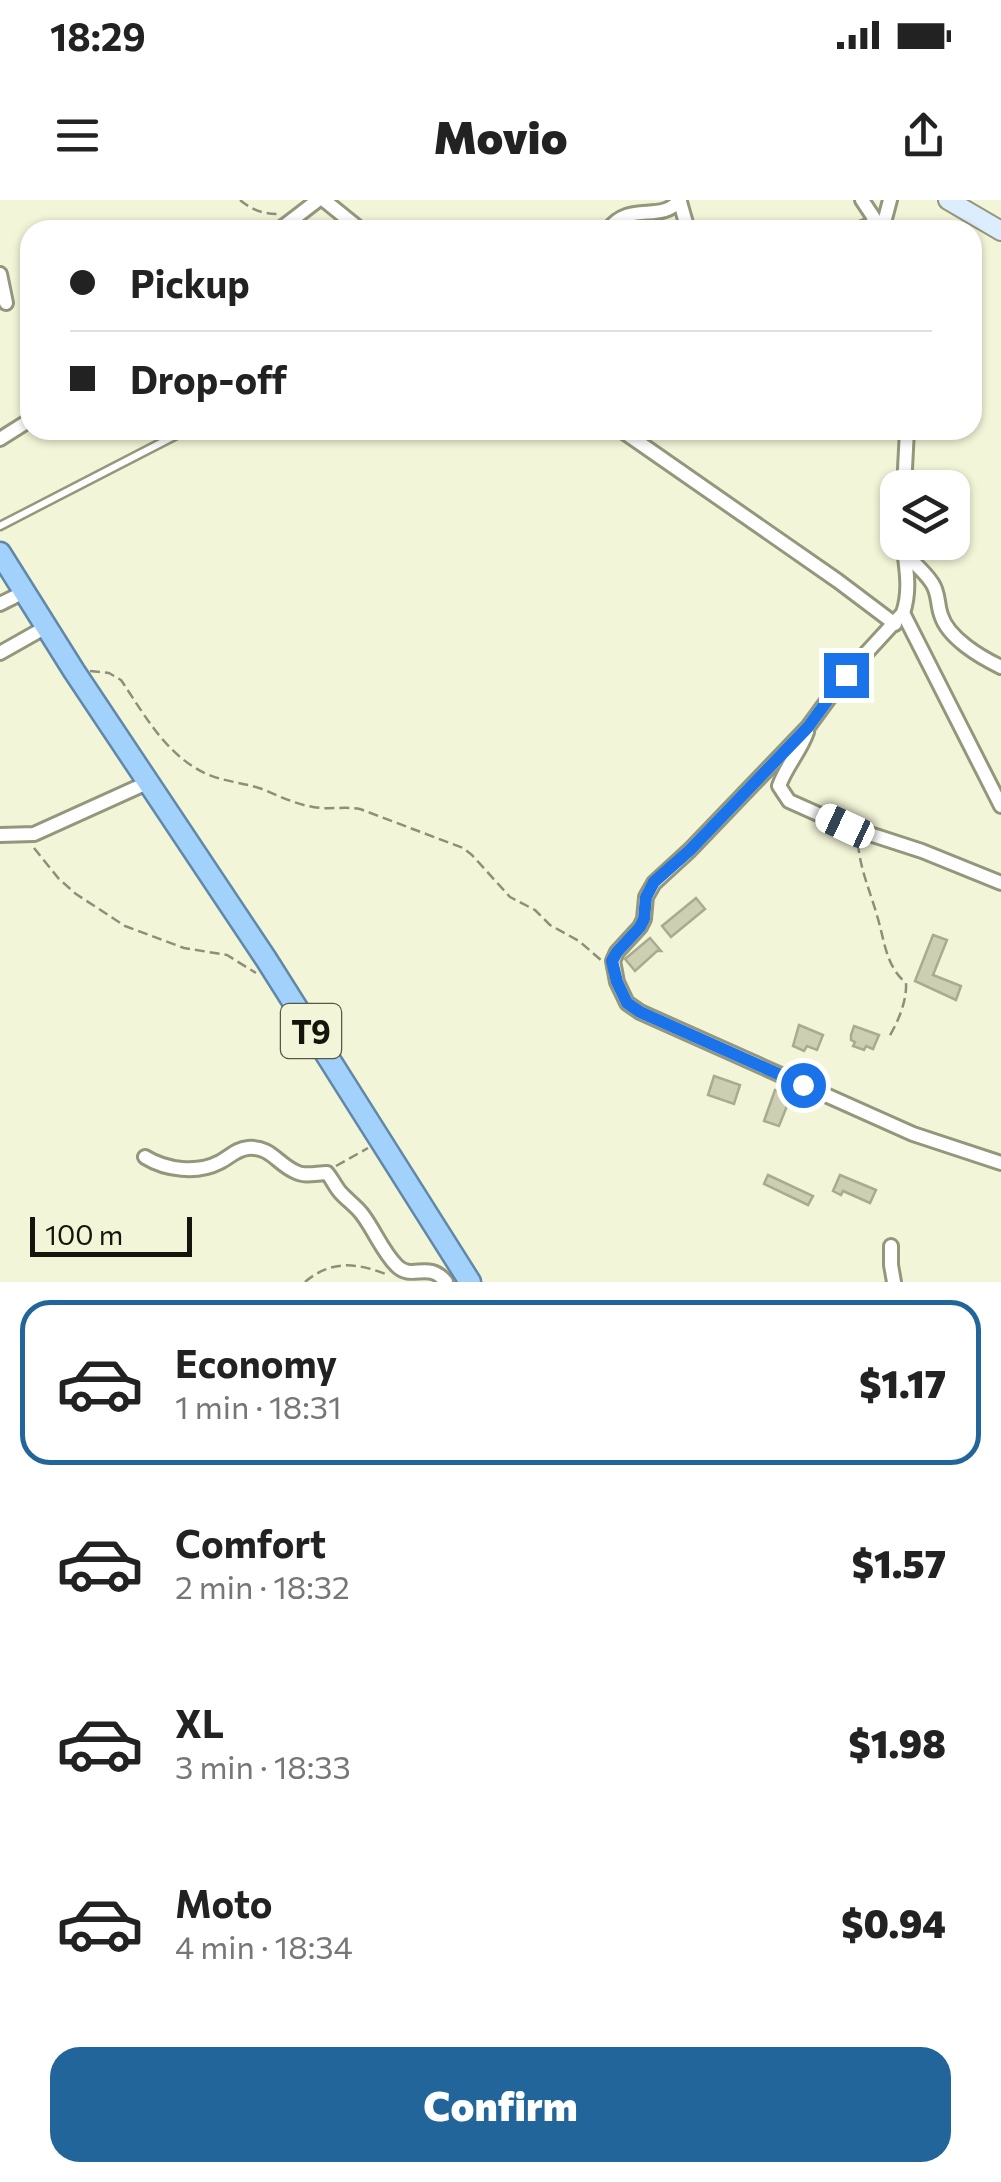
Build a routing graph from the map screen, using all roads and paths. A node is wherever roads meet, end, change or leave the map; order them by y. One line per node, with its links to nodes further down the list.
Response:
1 (240, 200): 5 (path)
2 (321, 200): 5 (street); 7 (street)
3 (680, 201): 8 (street)
4 (964, 203): 9 (main road)
5 (299, 214): 6 (street)
6 (292, 220)
7 (348, 220)
8 (615, 220)
9 (1001, 232)
10 (0, 274): 11 (street)
11 (6, 303)
12 (167, 440): 16 (lane)
13 (636, 440): 22 (street)
14 (906, 440): 15 (street)
15 (905, 470)
16 (0, 526)
17 (0, 553): 20 (highway, T9)
18 (906, 560): 22 (street)
19 (914, 560): 25 (street)
20 (24, 592): 21 (street); 23 (highway, T9)
21 (0, 604)
22 (899, 618): 27 (street); 29 (street)
23 (46, 627): 24 (street); 26 (highway, T9)
24 (0, 654)
25 (1001, 667)
26 (74, 671): 28 (highway, T9); 34 (path)
27 (808, 727): 30 (street); 34 (street)
28 (149, 782): 31 (street); 37 (highway, T9)
29 (1001, 806)
30 (858, 831): 33 (street); 36 (path)
31 (24, 834): 32 (street); 35 (path)
32 (0, 835)
33 (1001, 883)
34 (614, 970): 39 (street)
35 (256, 972)
36 (890, 1037)
37 (380, 1138): 40 (path); 45 (highway, T9)
38 (145, 1156): 40 (street)
39 (1001, 1163)
40 (327, 1173): 42 (street)
41 (891, 1246): 46 (street)
42 (409, 1272): 43 (path); 44 (street)
43 (306, 1282)
44 (446, 1282)
45 (470, 1282)
46 (894, 1282)

